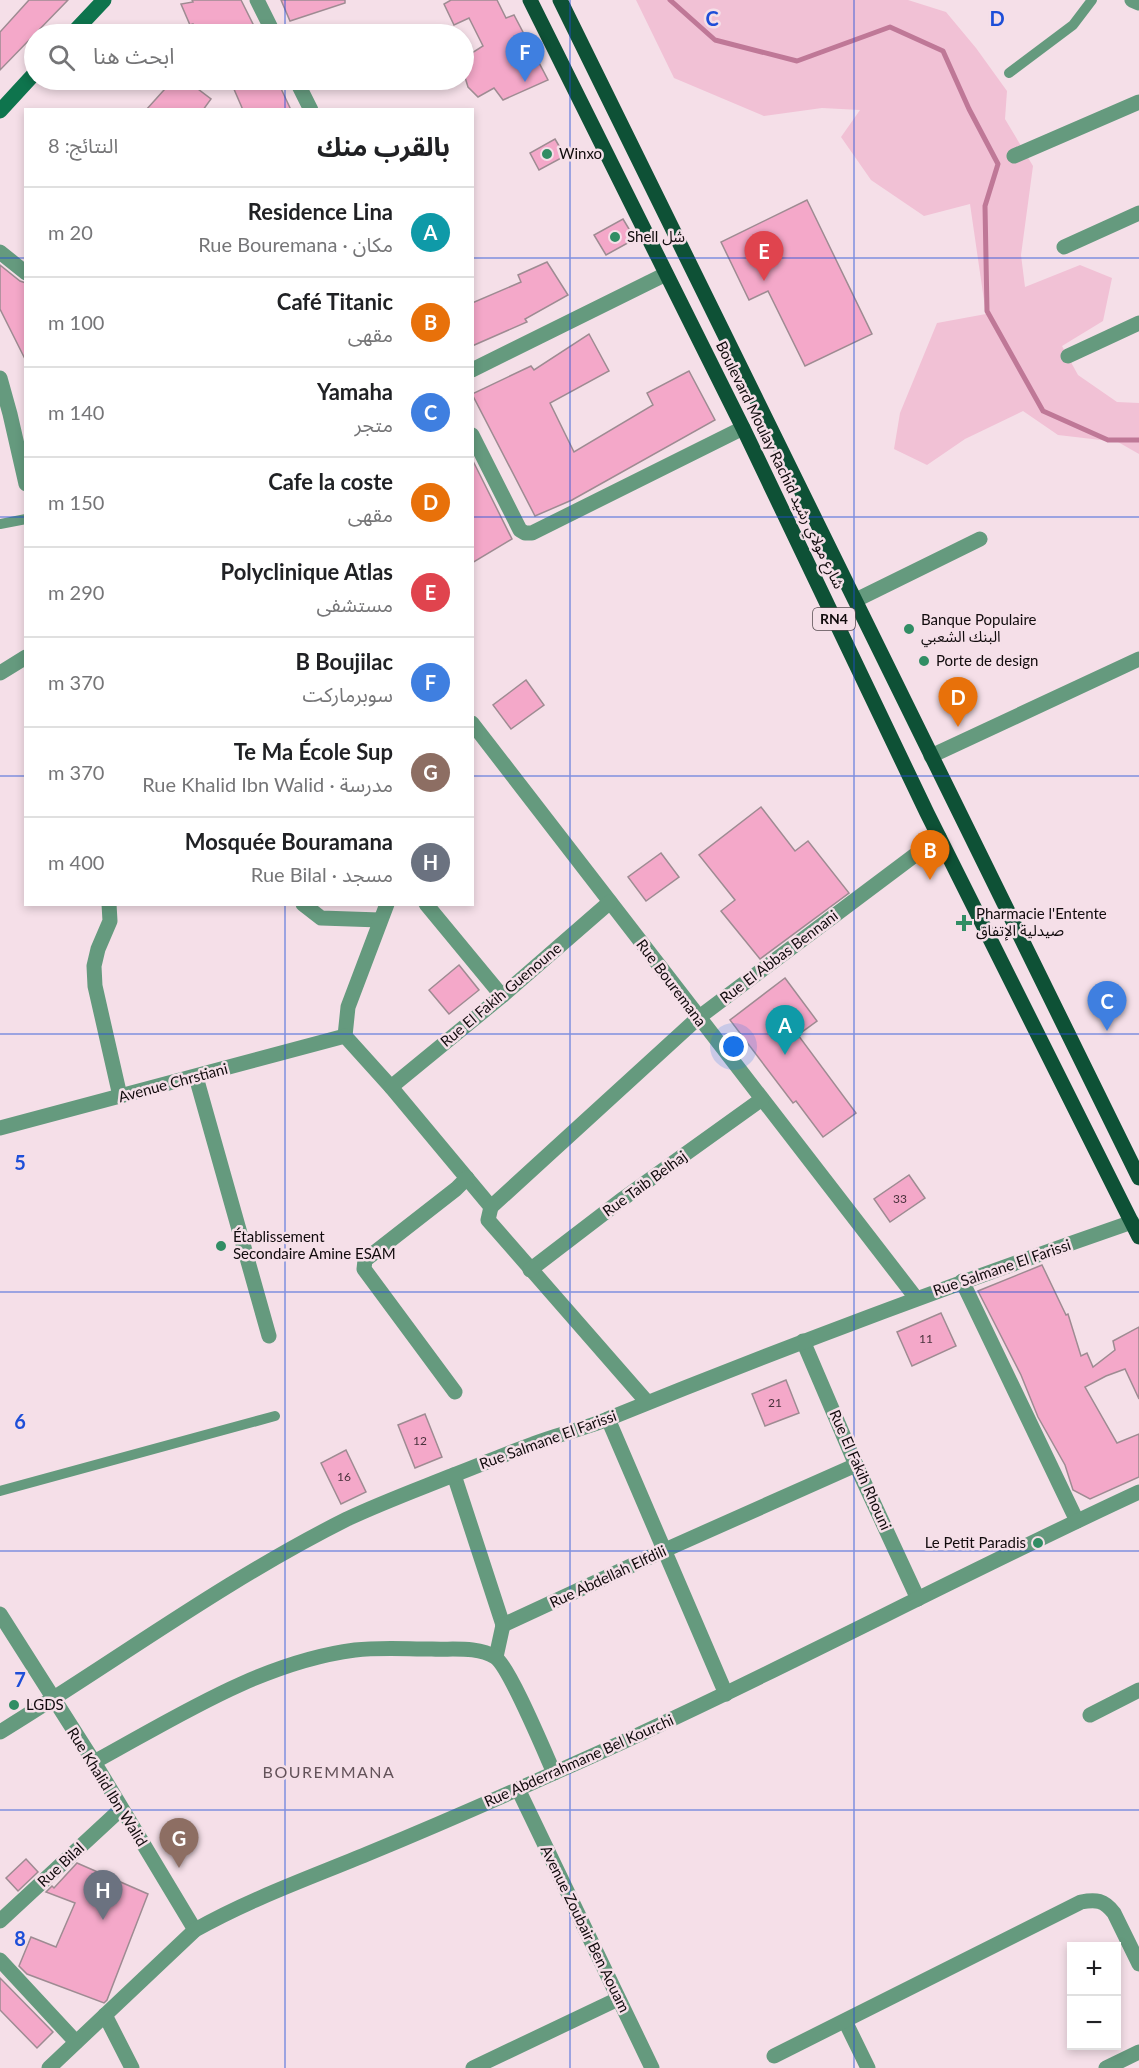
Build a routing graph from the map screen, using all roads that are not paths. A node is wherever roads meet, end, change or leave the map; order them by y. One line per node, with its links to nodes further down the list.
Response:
1 (104, 0): 8 (street)
2 (257, 0): 9 (street)
3 (531, 0): 21 (main road, Boulevard Moulay Rachid شارع مولاي رشيد / RN4)
4 (560, 0): 32 (main road, Boulevard Moulay Rachid شارع مولاي رشيد / RN4)
5 (1092, 0): 10 (lane)
6 (1132, 0): 7 (street)
7 (1139, 3)
8 (81, 24)
9 (269, 24)
10 (1009, 72)
11 (24, 85): 15 (street)
12 (301, 90): 14 (street)
13 (1139, 102): 16 (street)
14 (310, 108)
15 (1, 109)
16 (1014, 156)
17 (1139, 213): 18 (street)
18 (1064, 247)
19 (0, 252): 20 (street)
20 (24, 271)
21 (666, 274): 24 (street); 26 (main road, Boulevard Moulay Rachid شارع مولاي رشيد / RN4)
22 (1139, 323): 23 (street)
23 (1068, 356)
24 (474, 369)
25 (0, 378): 28 (street)
26 (743, 428): 27 (street); 38 (main road, Boulevard Moulay Rachid شارع مولاي رشيد / RN4)
27 (474, 439)
28 (24, 475)
29 (24, 519): 30 (lane)
30 (0, 524)
31 (980, 539): 32 (street)
32 (856, 600): 37 (main road, Boulevard Moulay Rachid شارع مولاي رشيد / RN4)
33 (24, 658): 35 (street)
34 (1139, 659): 37 (street)
35 (0, 673)
36 (474, 725): 39 (street, Rue Bouremana)
37 (932, 756): 54 (main road, Boulevard Moulay Rachid شارع مولاي رشيد / RN4)
38 (939, 837): 46 (street, Rue El Abbas Bennani); 56 (main road, Boulevard Moulay Rachid شارع مولاي رشيد / RN4)
39 (610, 902): 45 (street, Rue El Fakih Guenoune); 46 (street, Rue Bouremana)
40 (109, 906): 50 (street)
41 (306, 906): 44 (street)
42 (386, 906): 44 (street)
43 (428, 906): 45 (street)
44 (380, 920): 47 (street)
45 (502, 996): 49 (street, Rue El Fakih Guenoune)
46 (698, 1018): 51 (street, Rue Bouremana); 55 (street, Rue El Abbas Bennani)
47 (345, 1036): 48 (street, Avenue Chrstiani); 49 (street)
48 (196, 1077): 50 (street, Avenue Chrstiani); 61 (street)
49 (391, 1087): 53 (street)
50 (120, 1096): 52 (street, Avenue Chrstiani)
51 (762, 1099): 58 (street, Rue Taib Belhaj); 60 (street, Rue Bouremana)
52 (0, 1128)
53 (467, 1178): 55 (street); 63 (street)
54 (1139, 1178)
55 (491, 1207): 58 (street)
56 (1132, 1222): 57 (main road, Boulevard Moulay Rachid شارع مولاي رشيد / RN4); 59 (street, Rue Salmane El Farissi)
57 (1139, 1237)
58 (530, 1270): 64 (street)
59 (962, 1281): 60 (street, Rue Salmane El Farissi); 71 (street)
60 (916, 1299): 62 (street, Rue Salmane El Farissi)
61 (269, 1336)
62 (803, 1341): 64 (street, Rue Salmane El Farissi); 67 (street, Rue El Fakih Rhouni)
63 (455, 1392)
64 (647, 1402): 66 (street, Rue Salmane El Farissi)
65 (275, 1416): 69 (lane)
66 (608, 1419): 68 (street, Rue Salmane El Farissi); 72 (street)
67 (856, 1465): 72 (street, Rue Abdellah Elfdili); 73 (street, Rue El Fakih Rhouni)
68 (454, 1475): 75 (street); 79 (street, Rue Salmane El Farissi)
69 (0, 1491)
70 (1139, 1492): 71 (street, Rue Abderrahmane Bel Kourchi)
71 (1077, 1521): 73 (street, Rue Abderrahmane Bel Kourchi)
72 (665, 1550): 75 (street, Rue Abdellah Elfdili); 78 (street)
73 (918, 1599): 78 (street, Rue Abderrahmane Bel Kourchi)
74 (0, 1614): 79 (street, Rue Khalid Ibn Walid)
75 (504, 1625): 76 (street)
76 (496, 1657): 82 (street); 83 (street)
77 (1139, 1690): 80 (street)
78 (726, 1694): 83 (street, Rue Abderrahmane Bel Kourchi)
79 (53, 1700): 81 (street, Rue Salmane El Farissi); 82 (street, Rue Khalid Ibn Walid)
80 (1090, 1715)
81 (0, 1732)
82 (94, 1762): 85 (street, Rue Khalid Ibn Walid)
83 (554, 1773): 84 (street, Rue Abderrahmane Bel Kourchi)
84 (518, 1789): 87 (street, Rue Abderrahmane Bel Kourchi); 90 (street, Avenue Zoubair Ben Aouam)
85 (121, 1809): 86 (street, Rue Bilal); 87 (street, Rue Khalid Ibn Walid)
86 (0, 1921)
87 (195, 1930): 91 (street, Rue Abderrahmane Bel Kourchi)
88 (0, 1960): 93 (street)
89 (1139, 1964): 92 (street)
90 (618, 1999): 98 (street); 99 (street, Avenue Zoubair Ben Aouam)
91 (105, 2015): 93 (street, Rue Abderrahmane Bel Kourchi); 97 (street)
92 (845, 2021): 95 (street); 100 (street)
93 (76, 2042): 96 (street, Rue Abderrahmane Bel Kourchi)
94 (1139, 2052): 101 (street)
95 (774, 2056)
96 (48, 2068)
97 (132, 2068)
98 (473, 2068)
99 (652, 2068)
100 (868, 2068)
101 (1106, 2068)

